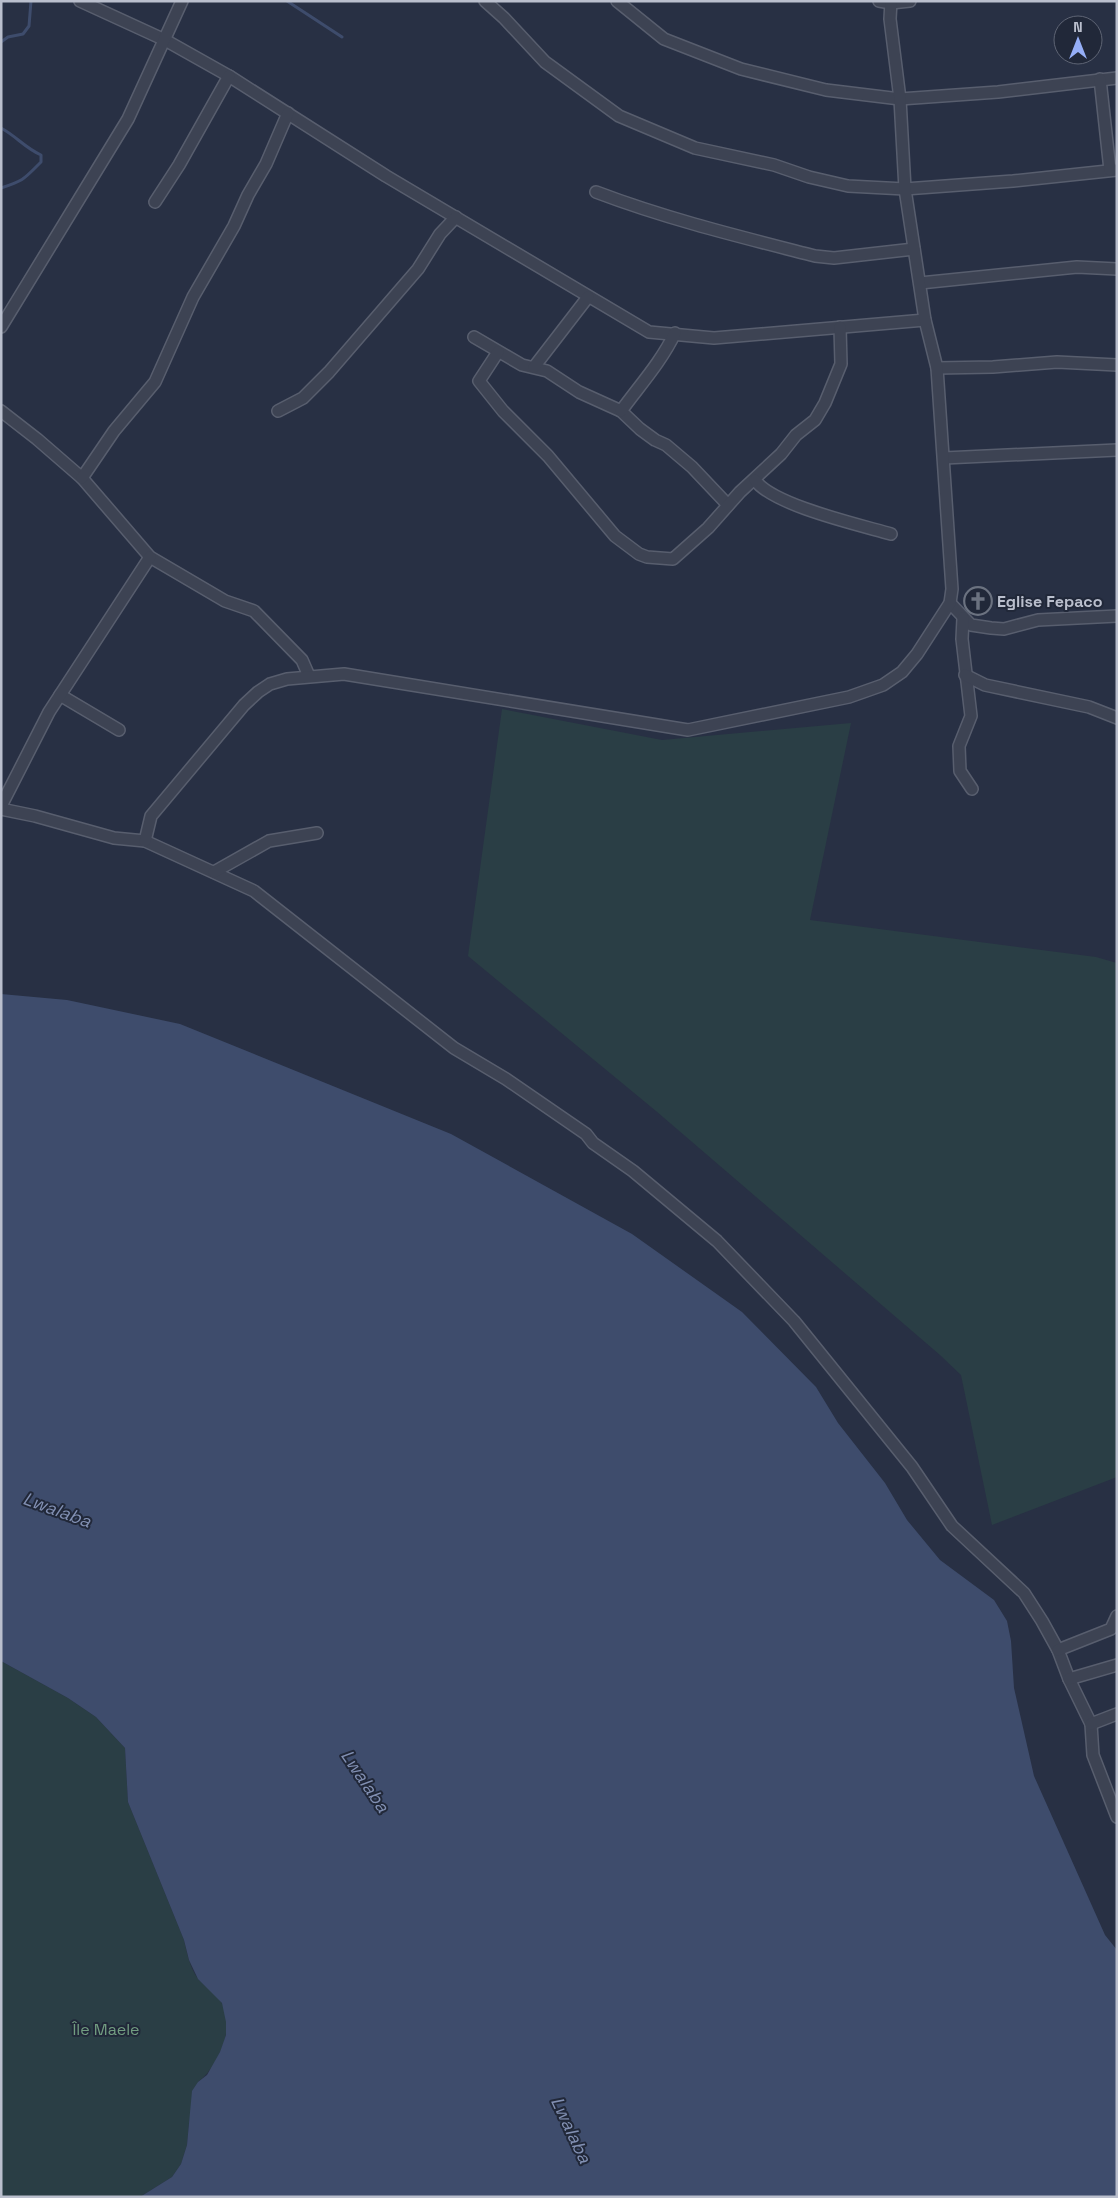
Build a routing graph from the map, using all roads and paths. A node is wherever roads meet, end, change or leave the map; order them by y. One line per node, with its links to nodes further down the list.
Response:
1 (182, 1): 7 (street)
2 (485, 1): 14 (street)
3 (617, 1): 11 (street)
4 (910, 1): 6 (street)
5 (85, 2): 7 (street)
6 (887, 2): 11 (street)
7 (165, 40): 8 (street); 23 (street)
8 (229, 76): 12 (street); 16 (street)
9 (1117, 78): 10 (street)
10 (1100, 79): 11 (street); 13 (street)
11 (900, 99): 14 (street)
12 (288, 113): 17 (street); 36 (street)
13 (1114, 170): 14 (street)
14 (905, 189): 18 (street)
15 (596, 192): 18 (street)
16 (155, 202)
17 (456, 217): 21 (street); 32 (street)
18 (914, 249): 20 (street)
19 (1117, 268): 20 (street)
20 (920, 283): 22 (street)
21 (588, 297): 25 (street); 29 (street)
22 (925, 320): 24 (street); 30 (street)
23 (1, 327)
24 (840, 327): 25 (street); 37 (street)
25 (675, 333): 33 (street)
26 (474, 338): 27 (street)
27 (498, 352): 29 (street); 38 (street)
28 (1117, 365): 30 (street)
29 (534, 367): 33 (street)
30 (937, 368): 35 (street)
31 (1, 411): 36 (street)
32 (278, 411)
33 (621, 411): 38 (street)
34 (1117, 450): 35 (street)
35 (944, 458): 41 (street)
36 (82, 478): 40 (street)
37 (755, 480): 38 (street); 39 (street)
38 (728, 505)
39 (891, 534)
40 (150, 557): 45 (street); 46 (street)
41 (950, 603): 43 (street); 45 (street)
42 (1117, 616): 43 (street)
43 (963, 618): 44 (street)
44 (965, 675): 47 (street); 49 (street)
45 (309, 676): 52 (street)
46 (60, 695): 48 (street); 50 (street)
47 (1117, 718)
48 (119, 730)
49 (972, 789)
50 (1, 808): 52 (street)
51 (317, 833): 53 (street)
52 (145, 841): 53 (street)
53 (214, 872): 55 (street)
54 (1117, 1616): 55 (street)
55 (1058, 1650): 57 (street)
56 (1117, 1665): 57 (street)
57 (1069, 1679): 59 (street)
58 (1117, 1714): 59 (street)
59 (1091, 1724): 60 (street)
60 (1117, 1817)

